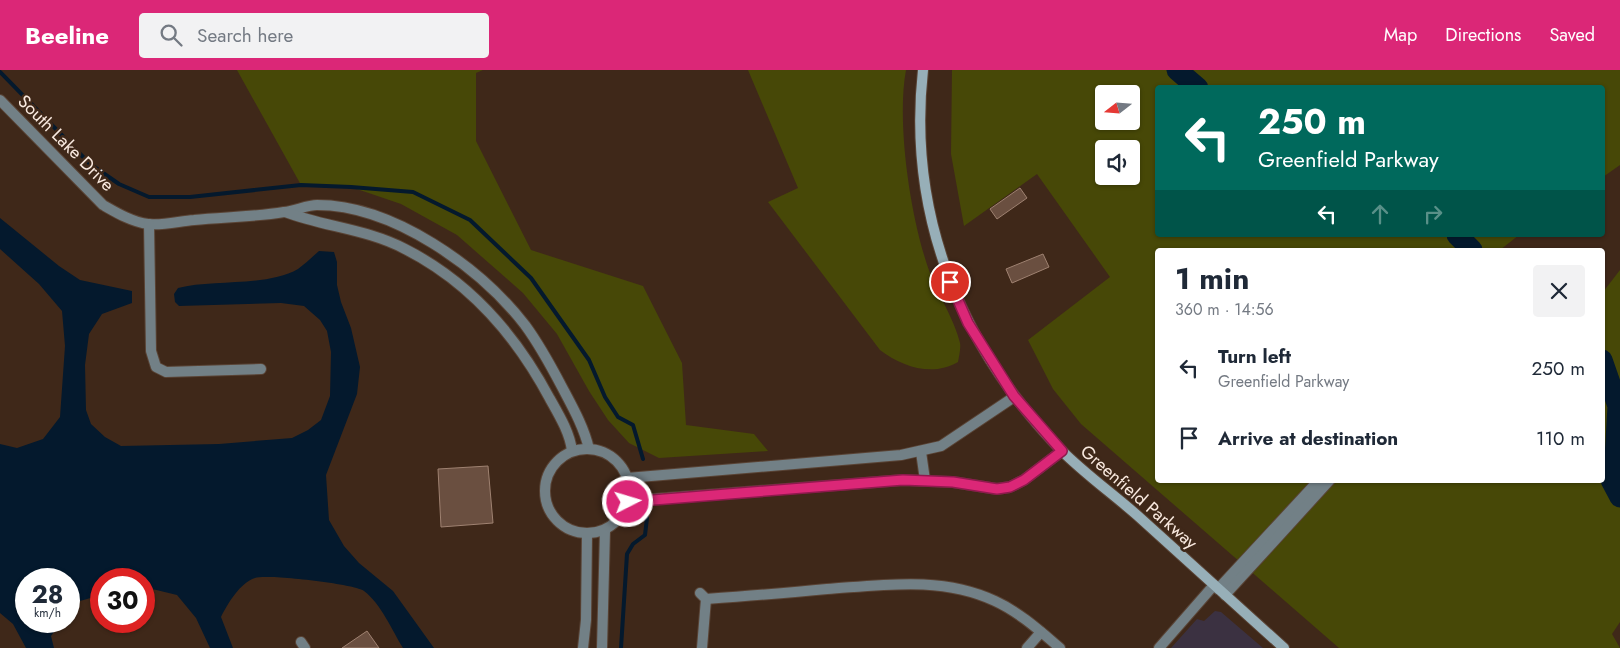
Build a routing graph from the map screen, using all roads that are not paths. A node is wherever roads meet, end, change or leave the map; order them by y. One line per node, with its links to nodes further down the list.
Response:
1 (923, 70): 6 (main road, Greenfield Parkway)
2 (0, 100): 4 (street, South Lake Drive)
3 (285, 212): 4 (street, South Lake Drive); 7 (street, South Lake Drive); 8 (street, South Lake Drive)
4 (149, 224): 5 (street)
5 (261, 369)
6 (1014, 396): 9 (main road, Greenfield Parkway); 10 (street)
7 (589, 449): 8 (street); 11 (street)
8 (572, 451): 17 (street)
9 (1062, 451): 12 (street); 18 (main road, Greenfield Parkway)
10 (922, 452): 11 (street); 12 (street)
11 (627, 478): 15 (street)
12 (925, 480): 15 (street)
13 (1316, 483): 18 (street)
14 (1327, 483): 18 (street)
15 (628, 502): 16 (street)
16 (605, 530): 17 (street); 21 (street)
17 (587, 534): 20 (street)
18 (1219, 590): 25 (street); 26 (main road, Greenfield Parkway)
19 (1041, 632): 22 (street); 23 (street); 24 (street)
20 (583, 648)
21 (602, 648)
22 (702, 648)
23 (1027, 648)
24 (1060, 648)
25 (1159, 648)
26 (1284, 648)

